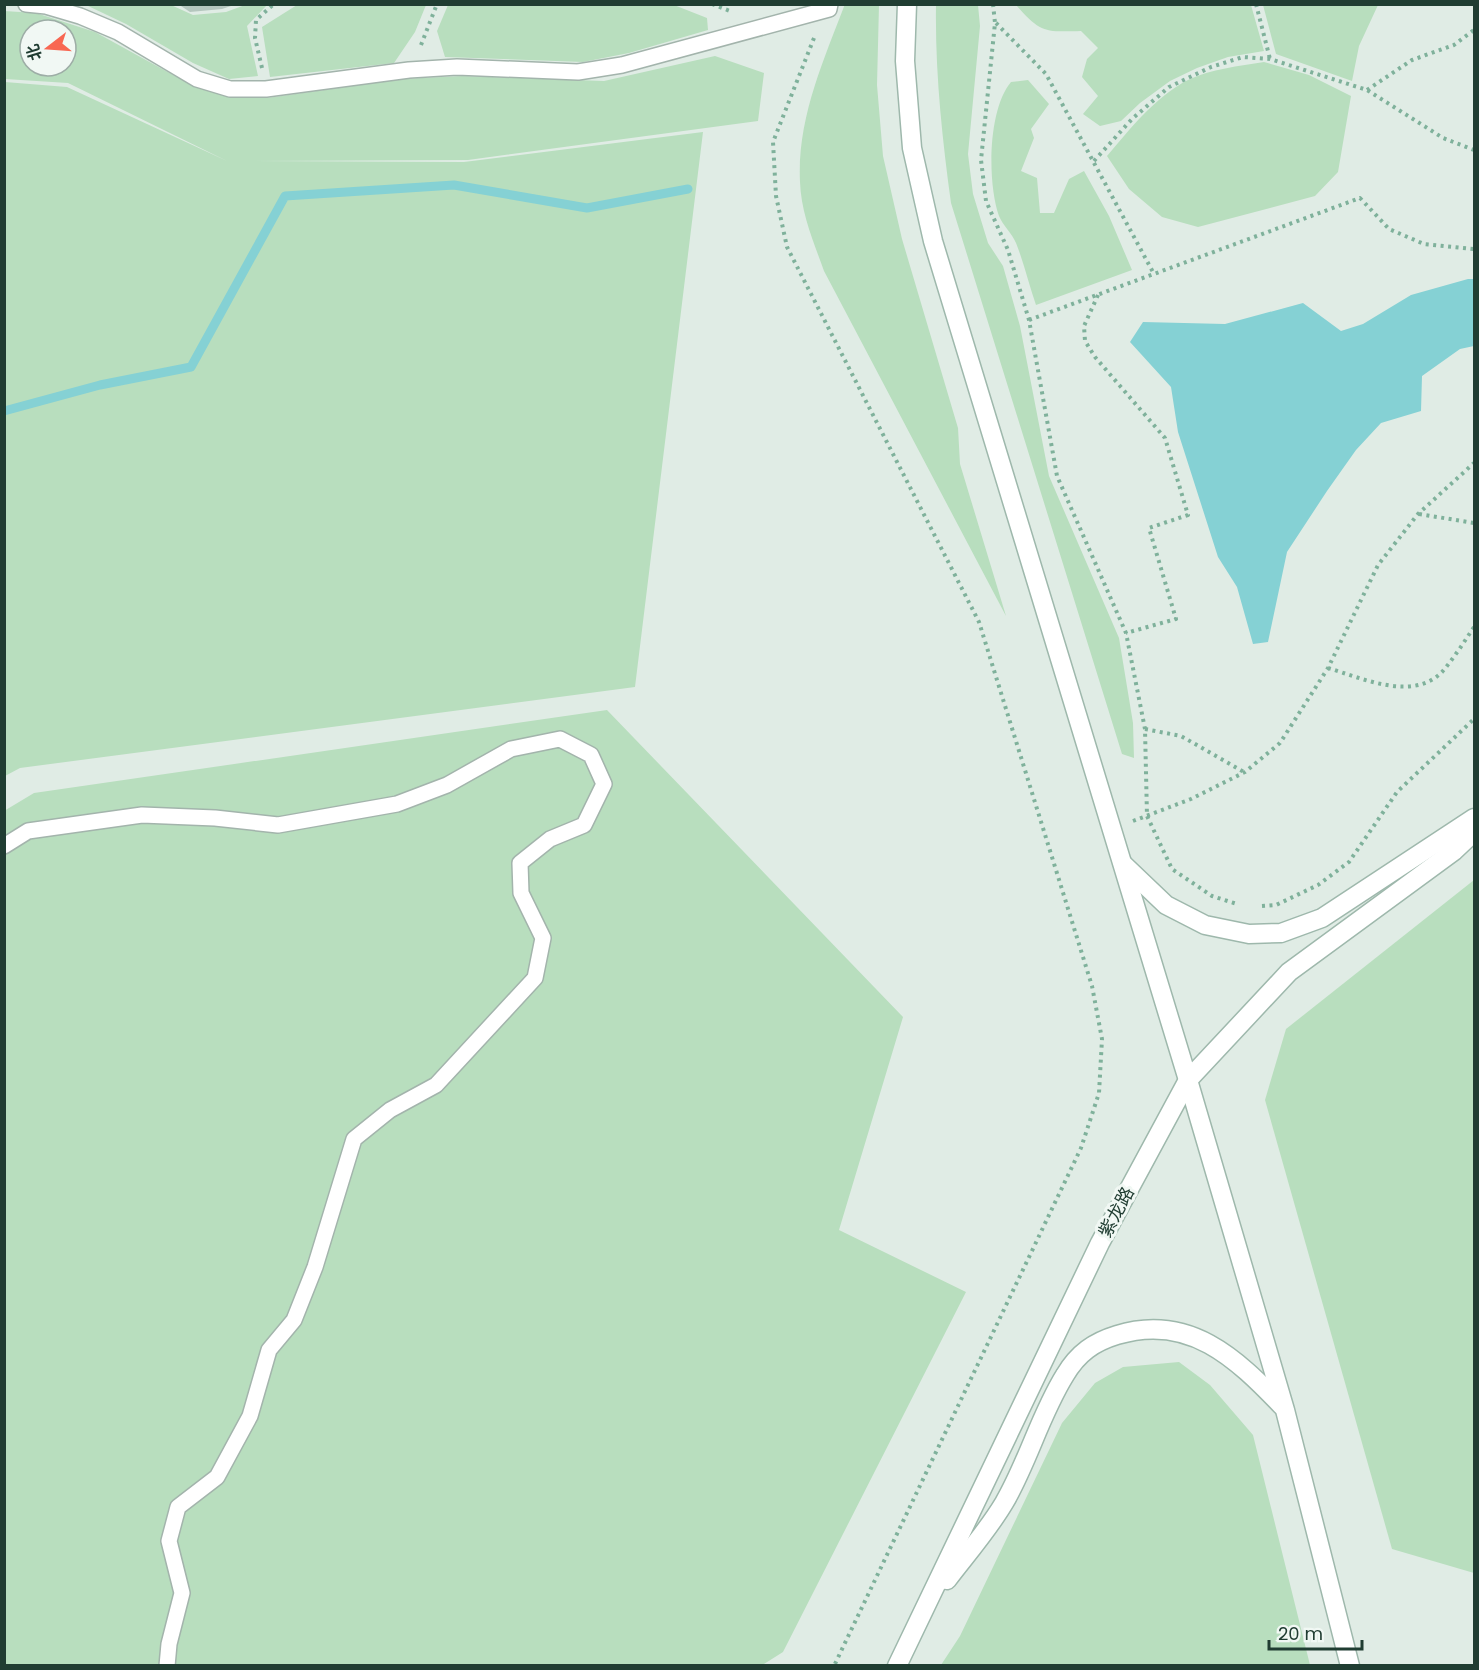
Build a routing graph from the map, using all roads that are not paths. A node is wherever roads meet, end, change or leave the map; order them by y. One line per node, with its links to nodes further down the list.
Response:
1 (26, 4): 3 (lane)
2 (907, 4): 9 (street)
3 (829, 7)
4 (1474, 818): 9 (street)
5 (1474, 832): 8 (street, 紫龙路)
6 (1474, 839): 8 (street, 紫龙路)
7 (4, 846): 13 (lane)
8 (1454, 851): 10 (street, 紫龙路)
9 (1122, 863): 10 (street)
10 (1188, 1080): 11 (street); 12 (street, 紫龙路)
11 (1285, 1410): 12 (street); 15 (street)
12 (921, 1615): 14 (street, 紫龙路)
13 (167, 1665)
14 (897, 1665)
15 (1350, 1665)

